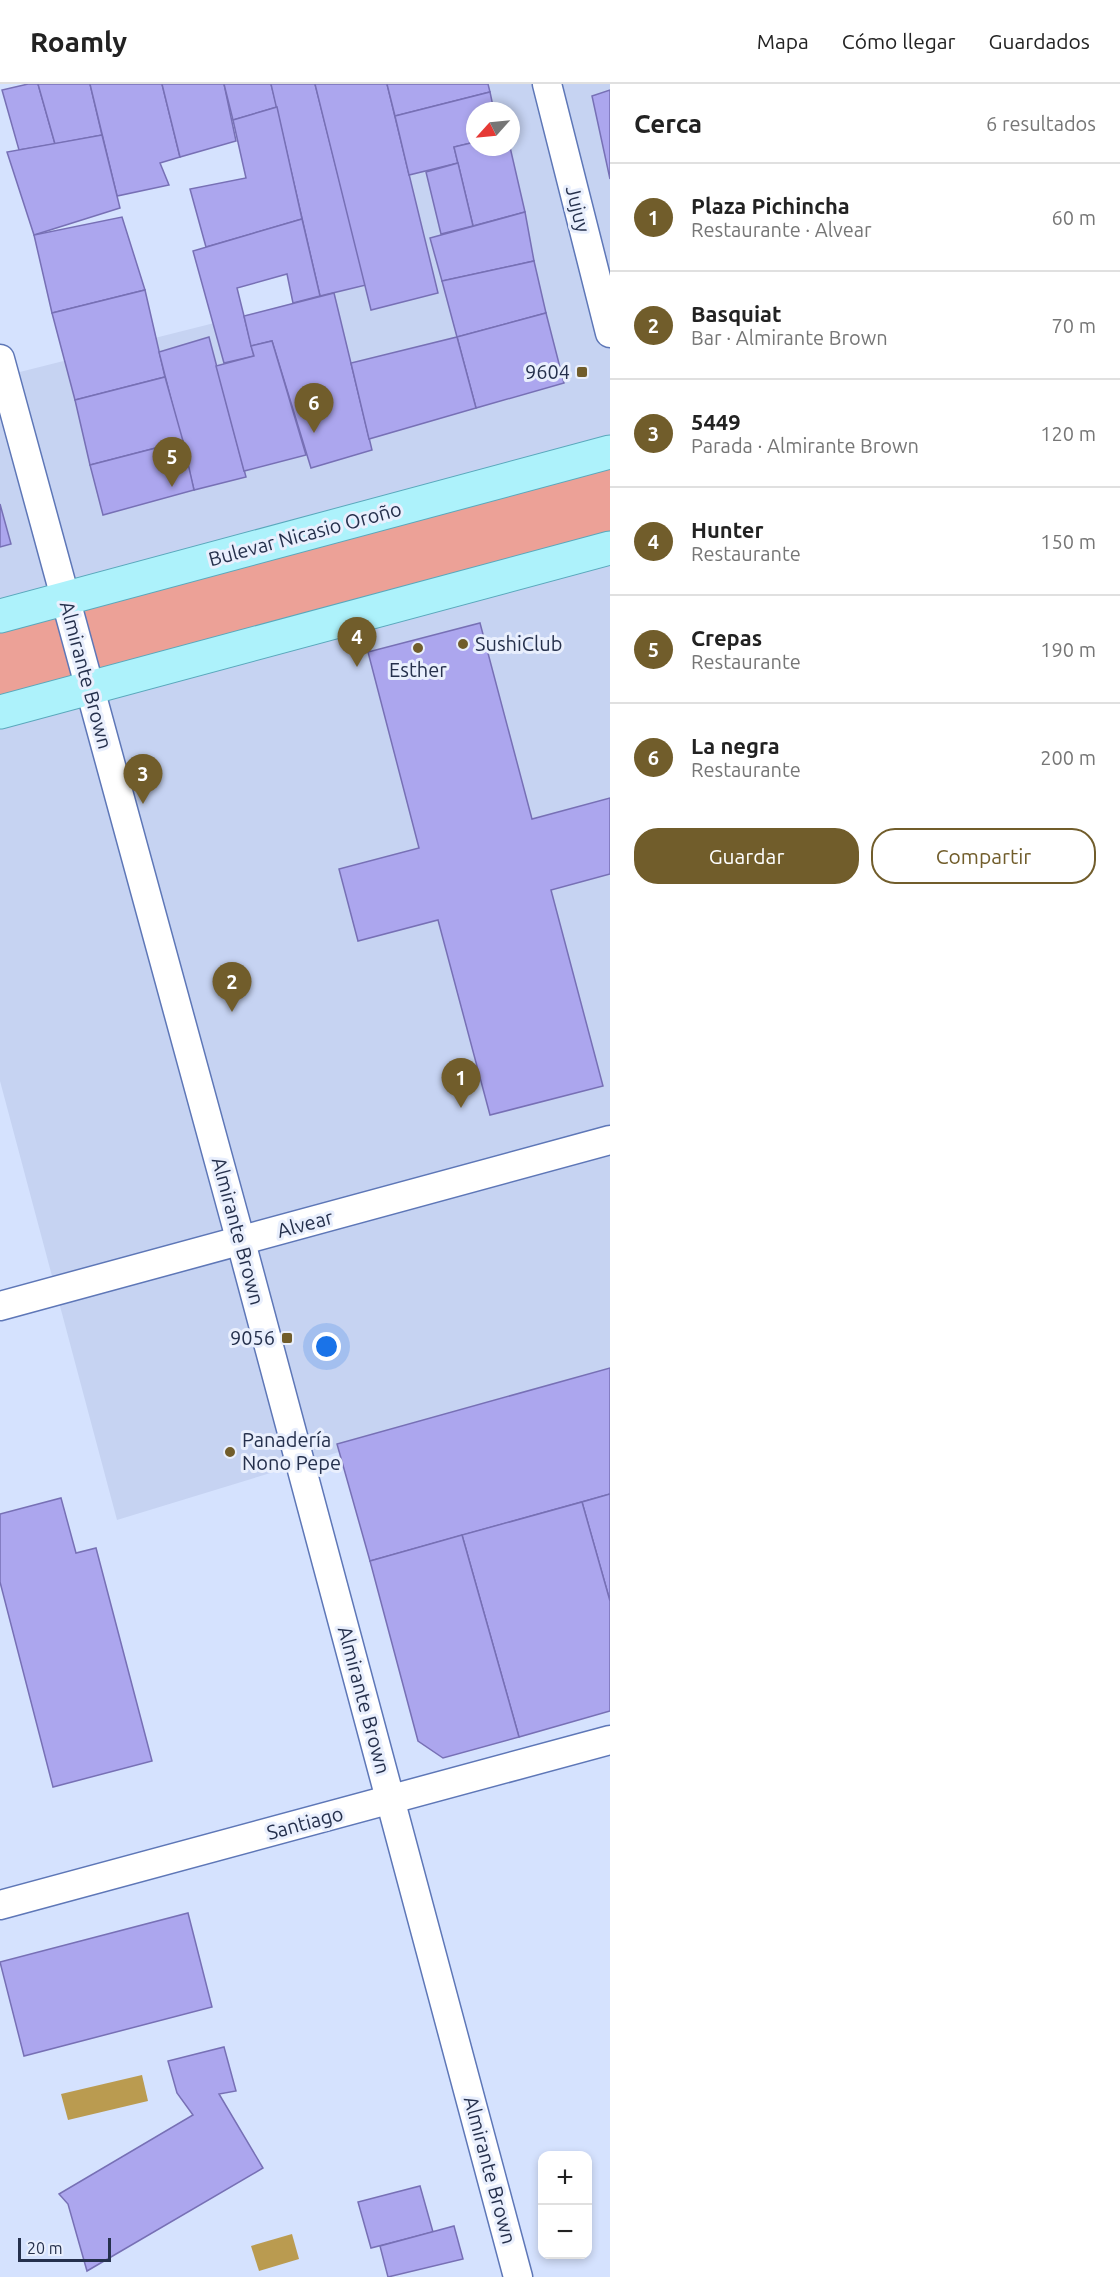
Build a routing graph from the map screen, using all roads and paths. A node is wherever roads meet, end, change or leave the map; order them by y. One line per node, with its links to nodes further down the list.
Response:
1 (547, 84): 2 (street, Jujuy)
2 (610, 333)
3 (0, 359): 6 (street, Almirante Brown)
4 (610, 452): 6 (main road, Bulevar Nicasio Oroño)
5 (610, 548): 8 (main road)
6 (65, 599): 7 (main road, Bulevar Nicasio Oroño); 8 (street, Almirante Brown)
7 (0, 616)
8 (89, 688): 9 (main road); 11 (street, Almirante Brown)
9 (0, 712)
10 (610, 1140): 11 (street, Alvear)
11 (241, 1242): 12 (street, Alvear); 14 (street, Almirante Brown)
12 (0, 1306)
13 (610, 1740): 14 (street, Santiago)
14 (391, 1799): 15 (street, Santiago); 16 (street, Almirante Brown)
15 (0, 1905)
16 (518, 2277)

